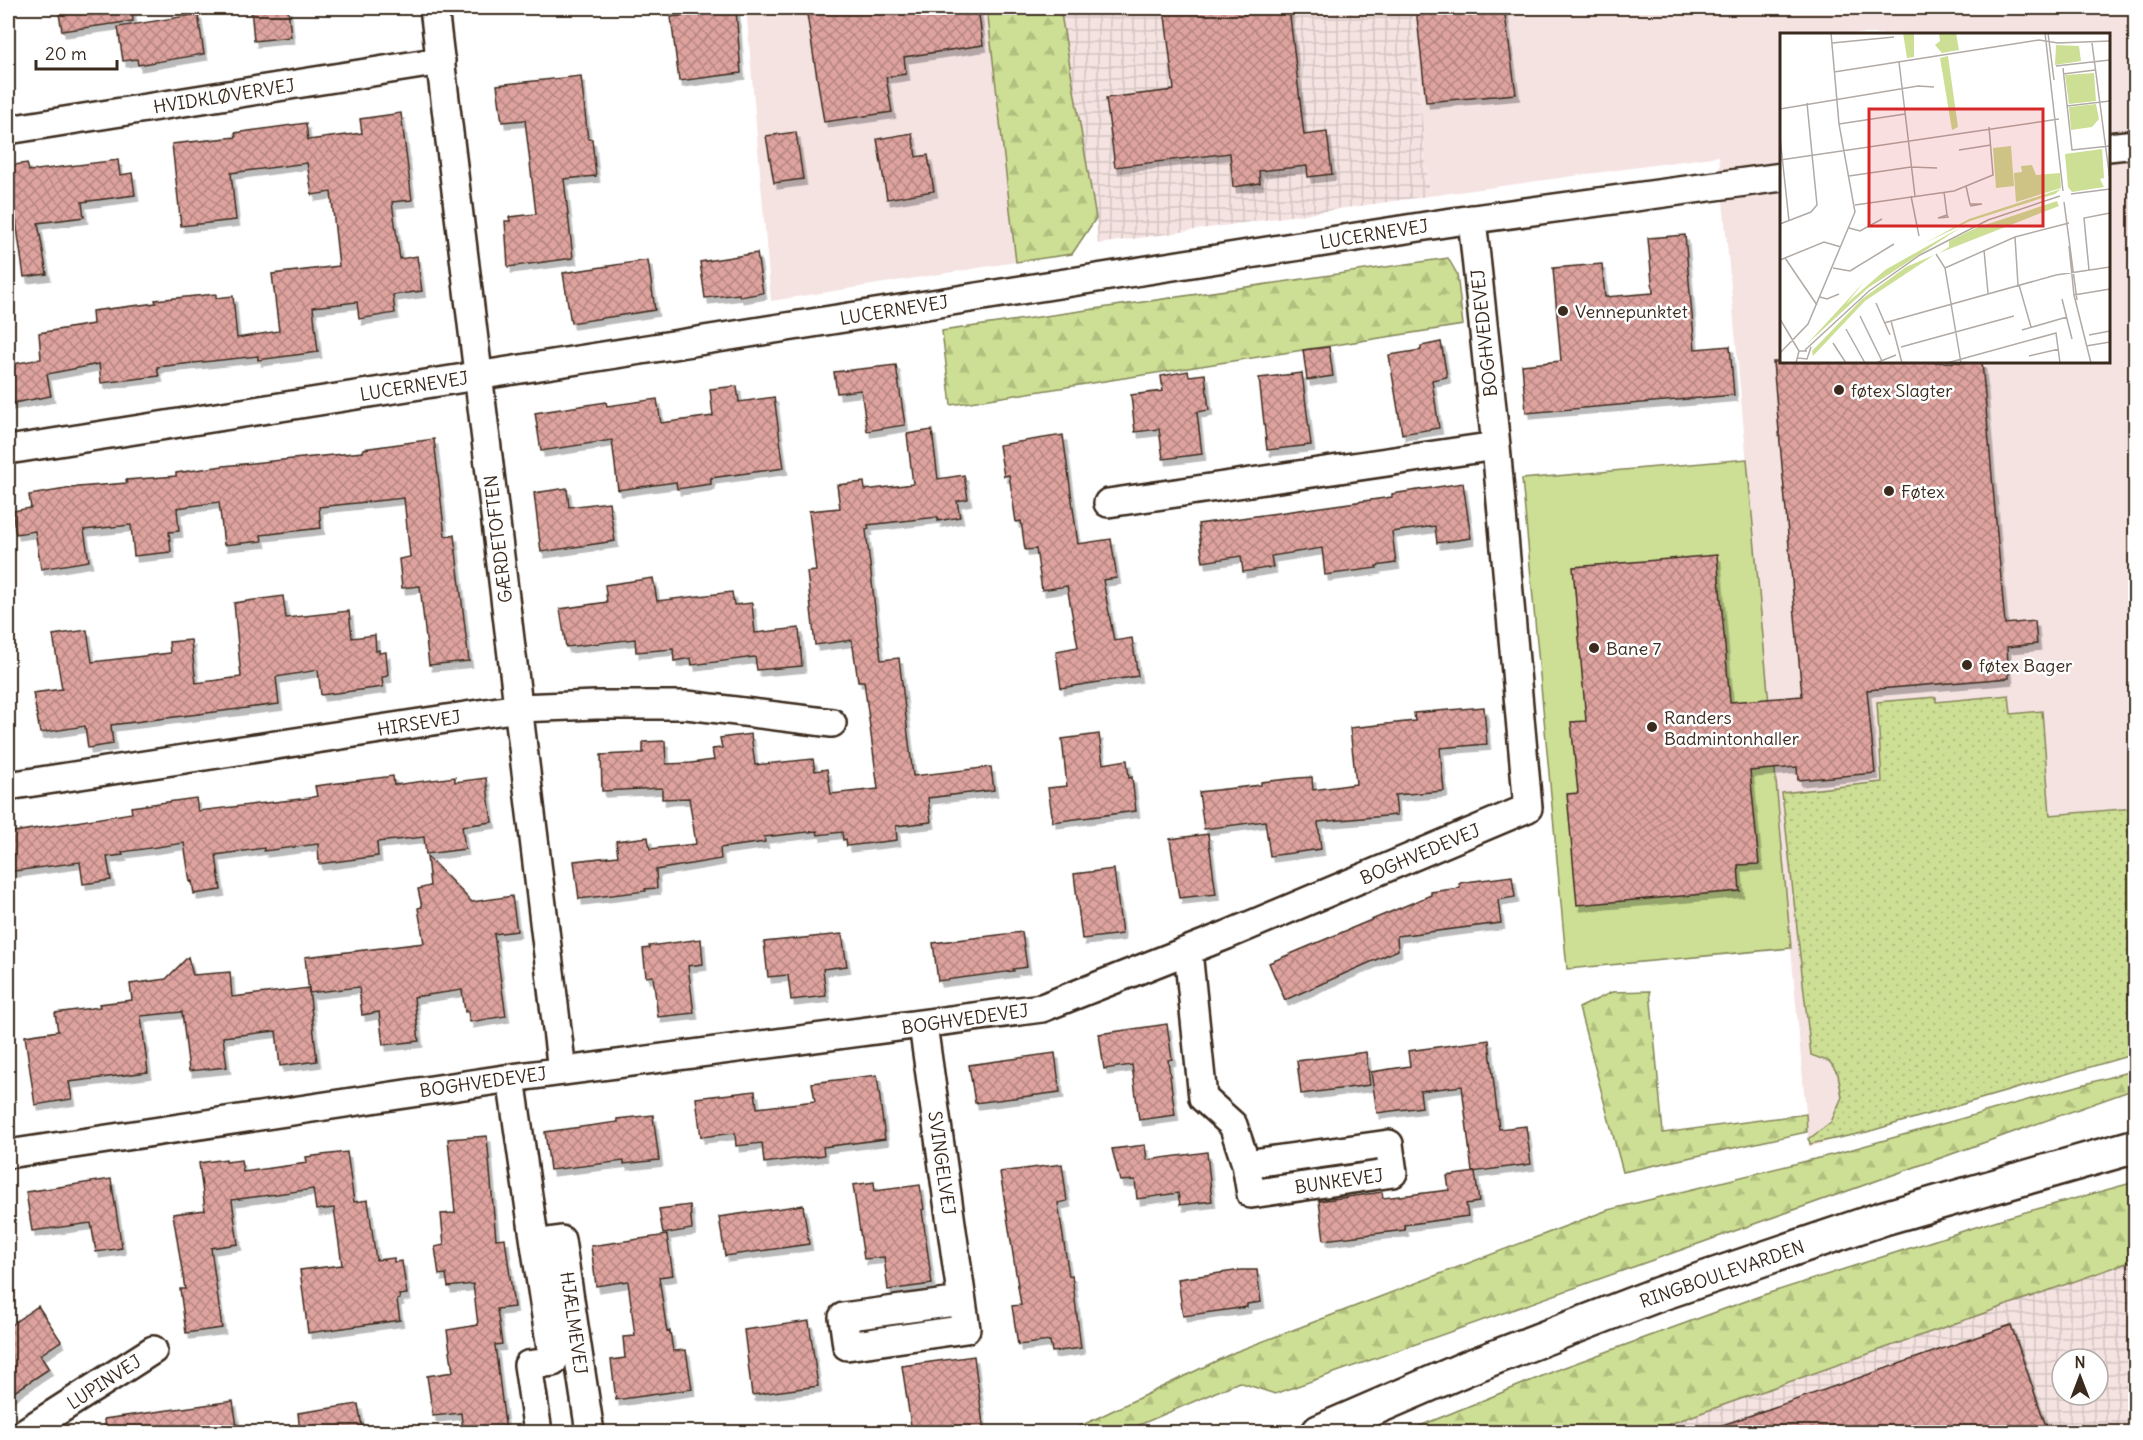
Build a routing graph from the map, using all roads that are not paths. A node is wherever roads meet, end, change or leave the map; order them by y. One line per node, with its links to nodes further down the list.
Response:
1 (434, 8): 2 (street, GÆRDETOFTEN)
2 (441, 62): 3 (street, HVIDKLØVERVEJ); 8 (street, GÆRDETOFTEN)
3 (8, 130)
4 (2136, 144): 5 (street)
5 (2110, 147)
6 (1780, 177): 7 (street, LUCERNEVEJ)
7 (1472, 219): 8 (street, LUCERNEVEJ); 9 (street, BOGHVEDEVEJ)
8 (479, 376): 10 (street, LUCERNEVEJ); 12 (street, GÆRDETOFTEN)
9 (1496, 446): 11 (street); 15 (street, BOGHVEDEVEJ)
10 (8, 450)
11 (1108, 503)
12 (518, 708): 13 (street, HIRSEVEJ); 14 (street, HIRSEVEJ); 17 (street, GÆRDETOFTEN)
13 (832, 723)
14 (8, 786)
15 (1188, 951): 16 (street, BOGHVEDEVEJ); 21 (street, BUNKEVEJ)
16 (923, 1024): 17 (street, BOGHVEDEVEJ); 23 (street, SVINGELVEJ)
17 (562, 1071): 18 (street, BOGHVEDEVEJ)
18 (511, 1078): 20 (street, BOGHVEDEVEJ); 22 (street, HJÆLMEVEJ)
19 (2136, 1146): 28 (main road, RINGBOULEVARDEN)
20 (8, 1154)
21 (1246, 1164): 21 (street, BUNKEVEJ)
22 (535, 1244): 26 (street, HJÆLMEVEJ); 27 (street, HJÆLMEVEJ)
23 (962, 1300)
24 (153, 1350): 25 (street, LUPINVEJ)
25 (25, 1432)
26 (538, 1432)
27 (590, 1432)
28 (1319, 1432)

